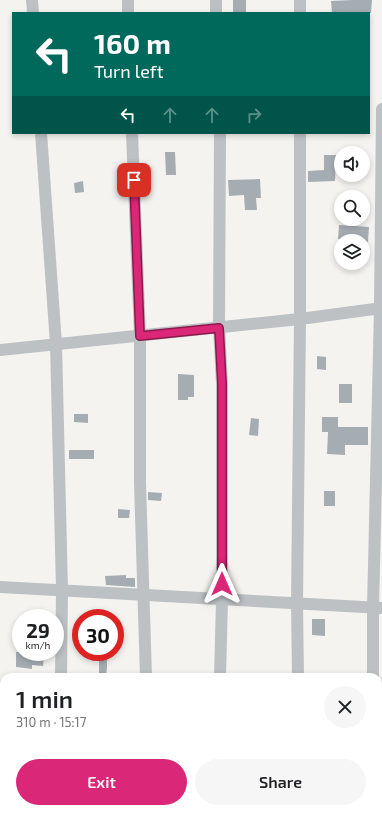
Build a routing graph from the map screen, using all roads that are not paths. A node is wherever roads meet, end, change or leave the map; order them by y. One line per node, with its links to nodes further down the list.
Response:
1 (32, 0): 5 (street)
2 (128, 0): 6 (street)
3 (216, 0): 7 (street)
4 (300, 0): 8 (street)
5 (33, 12)
6 (128, 12)
7 (216, 12)
8 (300, 12)
9 (382, 109): 14 (street)
10 (41, 134): 18 (street)
11 (132, 134): 17 (street)
12 (220, 134): 16 (street)
13 (300, 134): 15 (street)
14 (381, 308): 15 (street); 25 (street)
15 (300, 319): 16 (street); 24 (street)
16 (219, 328): 17 (street); 23 (street)
17 (140, 336): 18 (street); 22 (street)
18 (56, 344): 19 (street); 21 (street)
19 (0, 350)
20 (0, 587): 21 (street)
21 (62, 590): 22 (street); 26 (street)
22 (144, 595): 23 (street); 27 (street)
23 (222, 600): 24 (street); 28 (street)
24 (297, 604): 25 (street); 29 (street)
25 (378, 608): 30 (street)
26 (62, 673)
27 (146, 673)
28 (220, 673)
29 (298, 673)
30 (374, 673)

